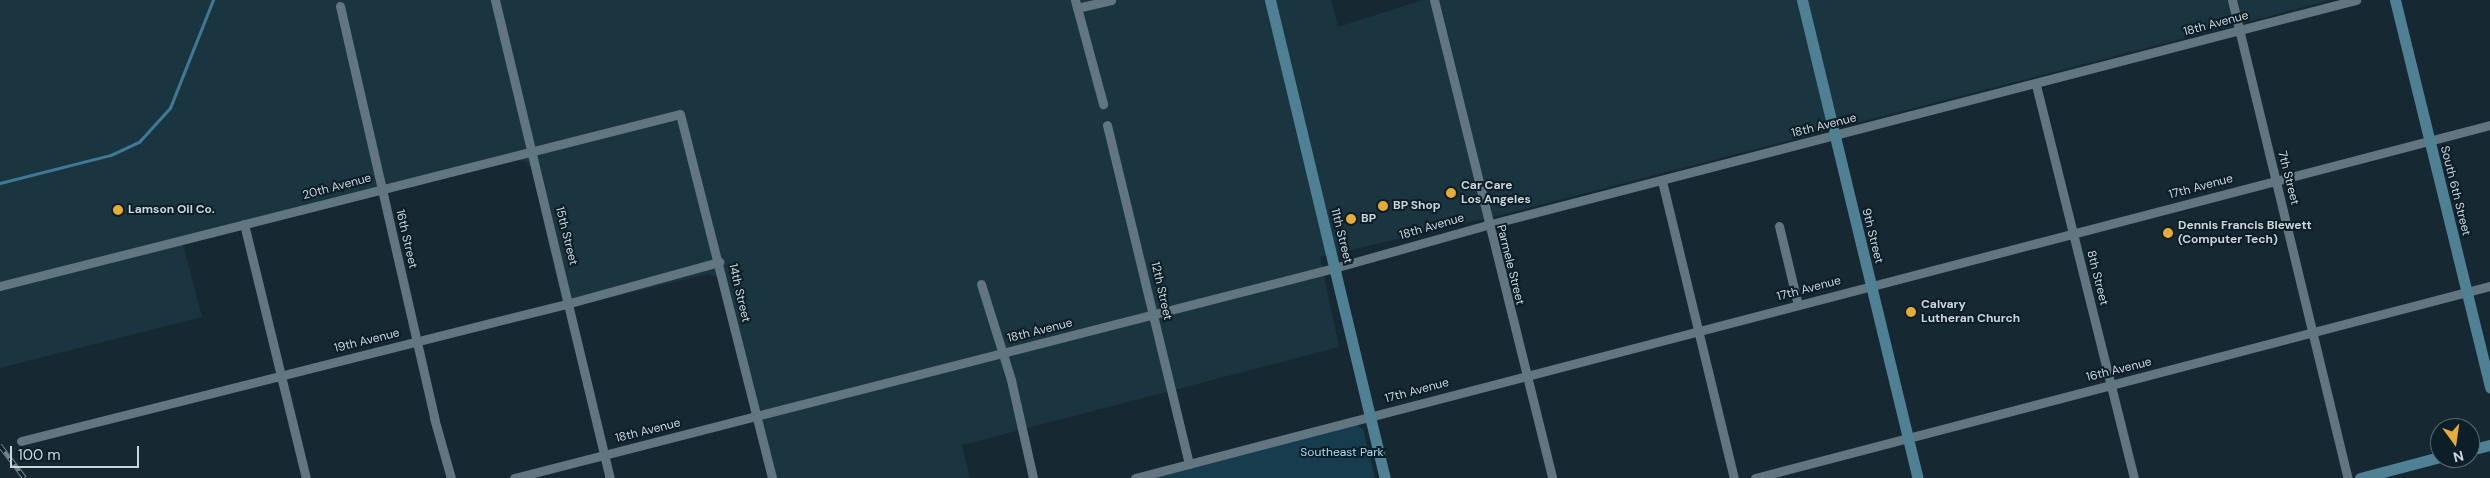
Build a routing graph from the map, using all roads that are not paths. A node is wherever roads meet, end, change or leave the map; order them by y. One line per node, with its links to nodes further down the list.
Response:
1 (495, 0): 19 (street, 15th Street)
2 (1111, 0): 9 (street)
3 (1270, 0): 28 (street, 11th Street)
4 (1434, 0): 24 (street, Parmele Street)
5 (1802, 0): 17 (street, 9th Street)
6 (2232, 0): 11 (street, 7th Street)
7 (2356, 0): 11 (street, 18th Avenue)
8 (2395, 0): 18 (street, South 6th Street)
9 (1076, 4): 13 (street)
10 (340, 6): 22 (street, 16th Street)
11 (2240, 30): 12 (street, 18th Avenue); 20 (street, 7th Street)
12 (2036, 85): 17 (street, 18th Avenue); 26 (street, 8th Street)
13 (1102, 104)
14 (680, 114): 19 (street, 20th Avenue); 27 (street, 14th Street)
15 (1106, 125): 36 (street, 12th Street)
16 (2490, 125): 18 (street, 17th Avenue)
17 (1833, 136): 21 (street, 18th Avenue); 31 (street, 9th Street)
18 (2429, 141): 20 (street, 17th Avenue); 33 (street, South 6th Street)
19 (532, 150): 22 (street, 20th Avenue); 34 (street, 15th Street)
20 (2276, 180): 26 (street, 17th Avenue); 38 (street, 7th Street)
21 (1662, 181): 24 (street, 18th Avenue); 37 (street)
22 (381, 188): 23 (street, 20th Avenue); 39 (street, 16th Street)
23 (244, 224): 30 (street, 20th Avenue); 41 (street)
24 (1487, 225): 28 (street, 18th Avenue); 42 (street, Parmele Street)
25 (1779, 226): 35 (street)
26 (2072, 233): 31 (street, 17th Avenue); 43 (street, 8th Street)
27 (719, 262): 34 (street, 19th Avenue); 46 (street, 14th Street)
28 (1334, 268): 36 (street, 18th Avenue); 45 (street, 11th Street)
29 (981, 284): 40 (street)
30 (0, 286)
31 (1870, 286): 35 (street, 17th Avenue); 47 (street, 9th Street)
32 (2490, 286): 33 (street, 16th Avenue)
33 (2466, 293): 38 (street, 16th Avenue); 44 (street, South 6th Street)
34 (570, 303): 39 (street, 19th Avenue); 49 (street, 15th Street)
35 (1798, 305): 37 (street, 17th Avenue)
36 (1153, 314): 40 (street, 18th Avenue); 51 (street, 12th Street)
37 (1698, 331): 42 (street, 17th Avenue); 61 (street)
38 (2314, 332): 43 (street, 16th Avenue); 65 (street, 7th Street)
39 (418, 341): 41 (street, 19th Avenue); 53 (street, 16th Street)
40 (1003, 353): 46 (street, 18th Avenue); 57 (street)
41 (282, 375): 48 (street, 19th Avenue); 52 (street)
42 (1525, 376): 45 (street, 17th Avenue); 60 (street, Parmele Street)
43 (2112, 385): 47 (street, 16th Avenue); 64 (street, 8th Street)
44 (2490, 388)
45 (1370, 416): 51 (street, 17th Avenue); 59 (street, 11th Street)
46 (758, 417): 49 (street, 18th Avenue); 56 (street, 14th Street)
47 (1908, 437): 62 (street, 16th Avenue); 63 (street, 9th Street)
48 (21, 441)
49 (605, 455): 54 (street, 18th Avenue); 55 (street, 15th Street)
50 (2430, 460): 66 (street)
51 (1189, 464): 58 (street, 17th Avenue)
52 (306, 478)
53 (451, 478)
54 (514, 478)
55 (610, 478)
56 (772, 478)
57 (1033, 478)
58 (1135, 478)
59 (1386, 478)
60 (1552, 478)
61 (1734, 478)
62 (1755, 478)
63 (1918, 478)
64 (2134, 478)
65 (2348, 478)
66 (2360, 478)

